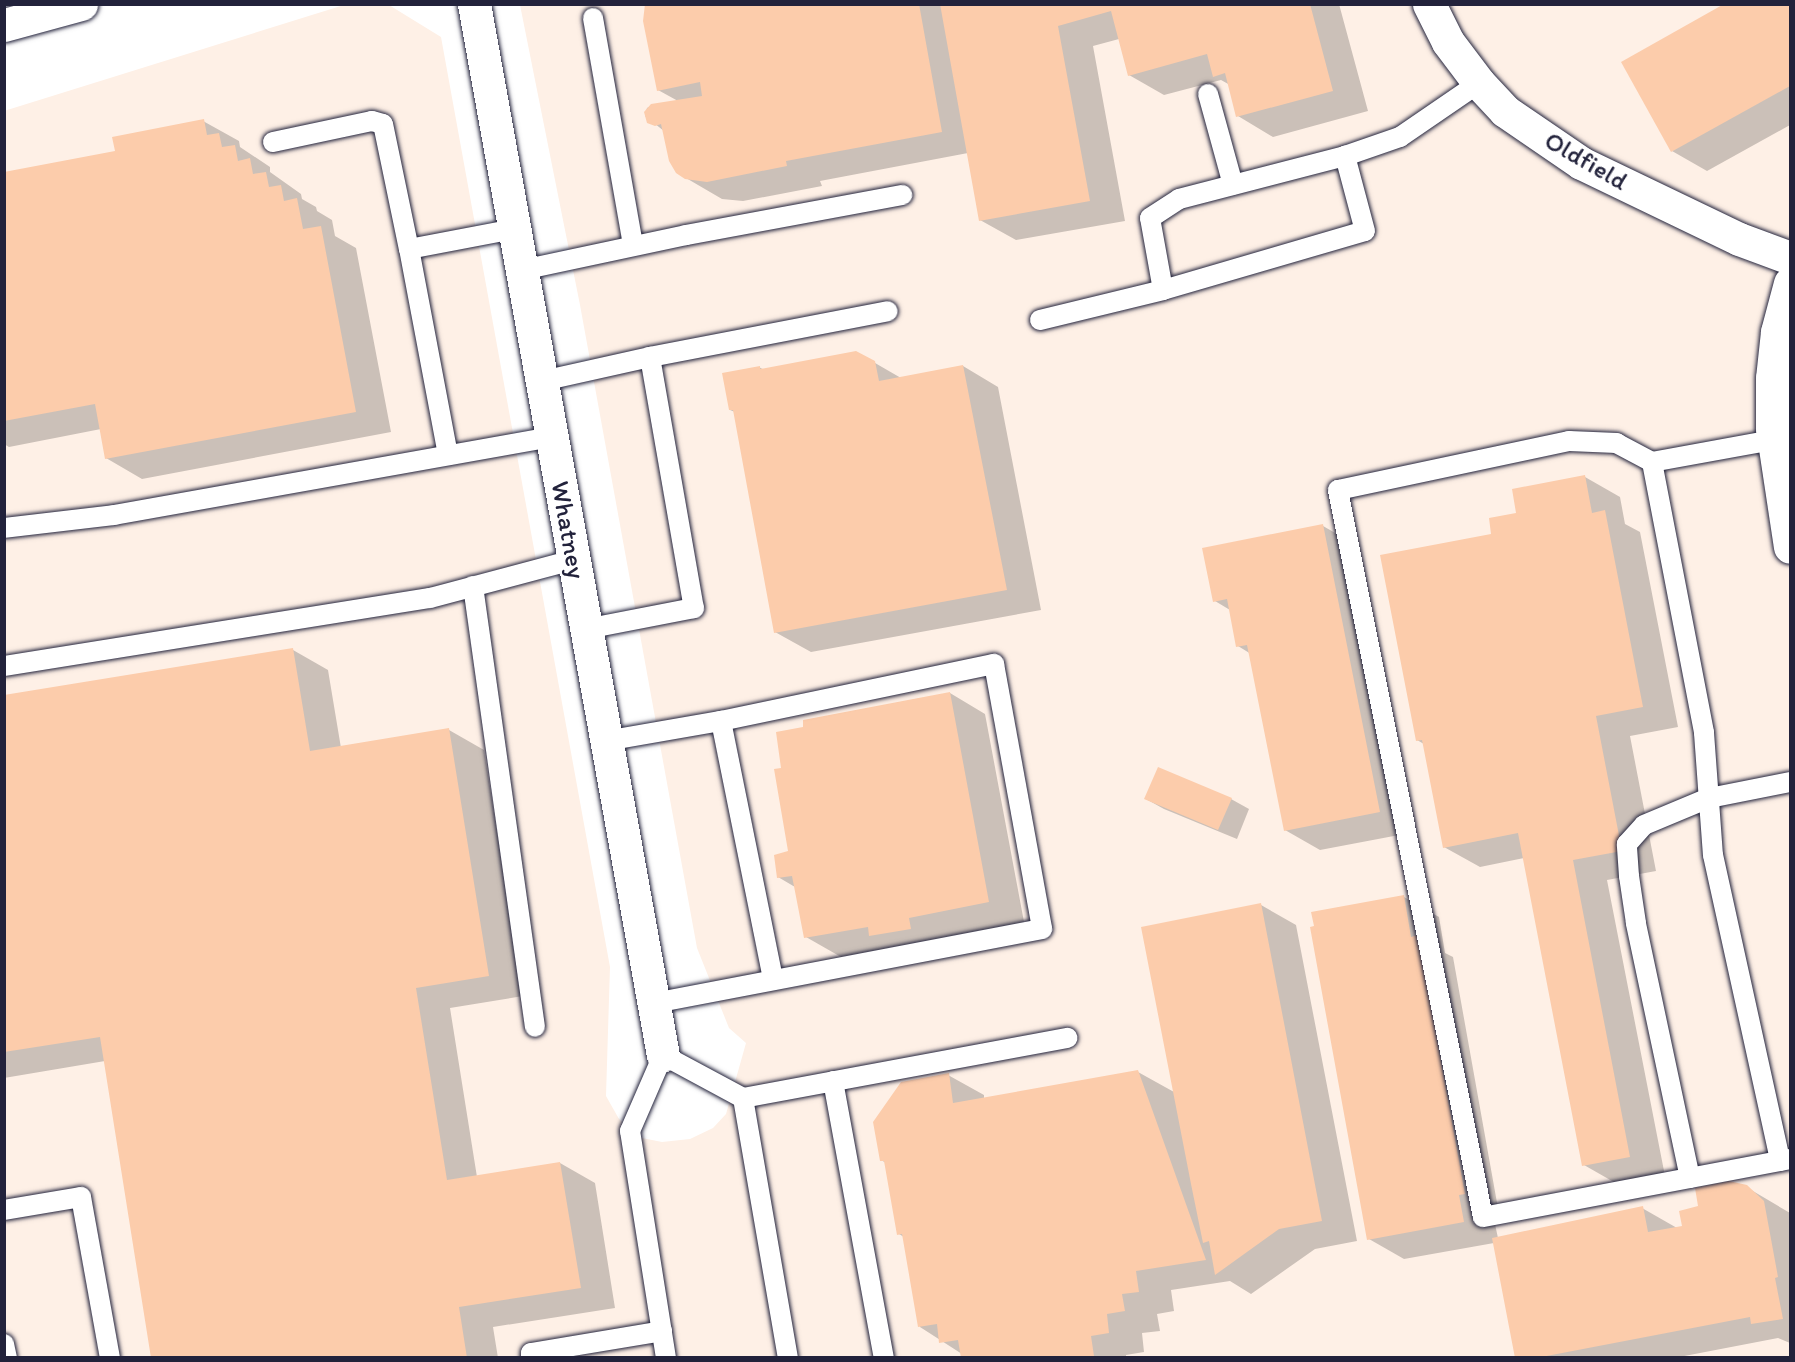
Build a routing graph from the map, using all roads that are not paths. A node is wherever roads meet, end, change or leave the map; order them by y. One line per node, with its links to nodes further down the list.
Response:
1 (81, 4): 5 (street)
2 (474, 4): 12 (street, Whatney)
3 (1429, 4): 6 (street, Oldfield)
4 (593, 18): 13 (lane)
5 (4, 25)
6 (1479, 83): 9 (lane); 15 (street, Oldfield)
7 (1208, 94): 10 (lane)
8 (273, 142): 14 (lane)
9 (1345, 156): 10 (lane); 18 (lane)
10 (1233, 185): 18 (lane)
11 (902, 195): 13 (lane)
12 (514, 229): 14 (lane); 16 (street, Whatney)
13 (633, 246): 16 (lane)
14 (409, 249): 25 (lane)
15 (1791, 258)
16 (522, 270): 22 (street, Whatney)
17 (1791, 283): 24 (street)
18 (1163, 290): 20 (lane)
19 (888, 312): 21 (lane)
20 (1040, 320)
21 (650, 357): 22 (lane); 31 (lane)
22 (542, 381): 23 (street, Whatney)
23 (552, 437): 25 (lane); 29 (street, Whatney)
24 (1773, 440): 26 (lane); 28 (street)
25 (448, 455): 27 (lane)
26 (1652, 462): 36 (lane); 45 (lane)
27 (4, 528)
28 (1791, 547)
29 (573, 560): 30 (lane); 31 (street, Whatney)
30 (473, 586): 32 (lane); 39 (lane)
31 (586, 629): 34 (street, Whatney)
32 (4, 666)
33 (721, 721): 34 (lane); 37 (lane); 37 (lane)
34 (606, 741): 38 (street, Whatney)
35 (1791, 782): 36 (lane)
36 (1709, 798): 44 (lane); 45 (lane)
37 (773, 980): 38 (lane)
38 (653, 1003): 41 (street, Whatney)
39 (535, 1027)
40 (1068, 1038): 42 (lane)
41 (663, 1054): 43 (lane); 47 (lane)
42 (833, 1081): 43 (lane); 54 (lane)
43 (743, 1098): 53 (lane)
44 (1785, 1160): 45 (lane)
45 (1690, 1178)
46 (4, 1210): 50 (lane)
47 (662, 1331): 51 (lane); 52 (lane)
48 (4, 1344): 49 (lane)
49 (7, 1358)
50 (110, 1358)
51 (531, 1358)
52 (666, 1358)
53 (788, 1358)
54 (884, 1358)

